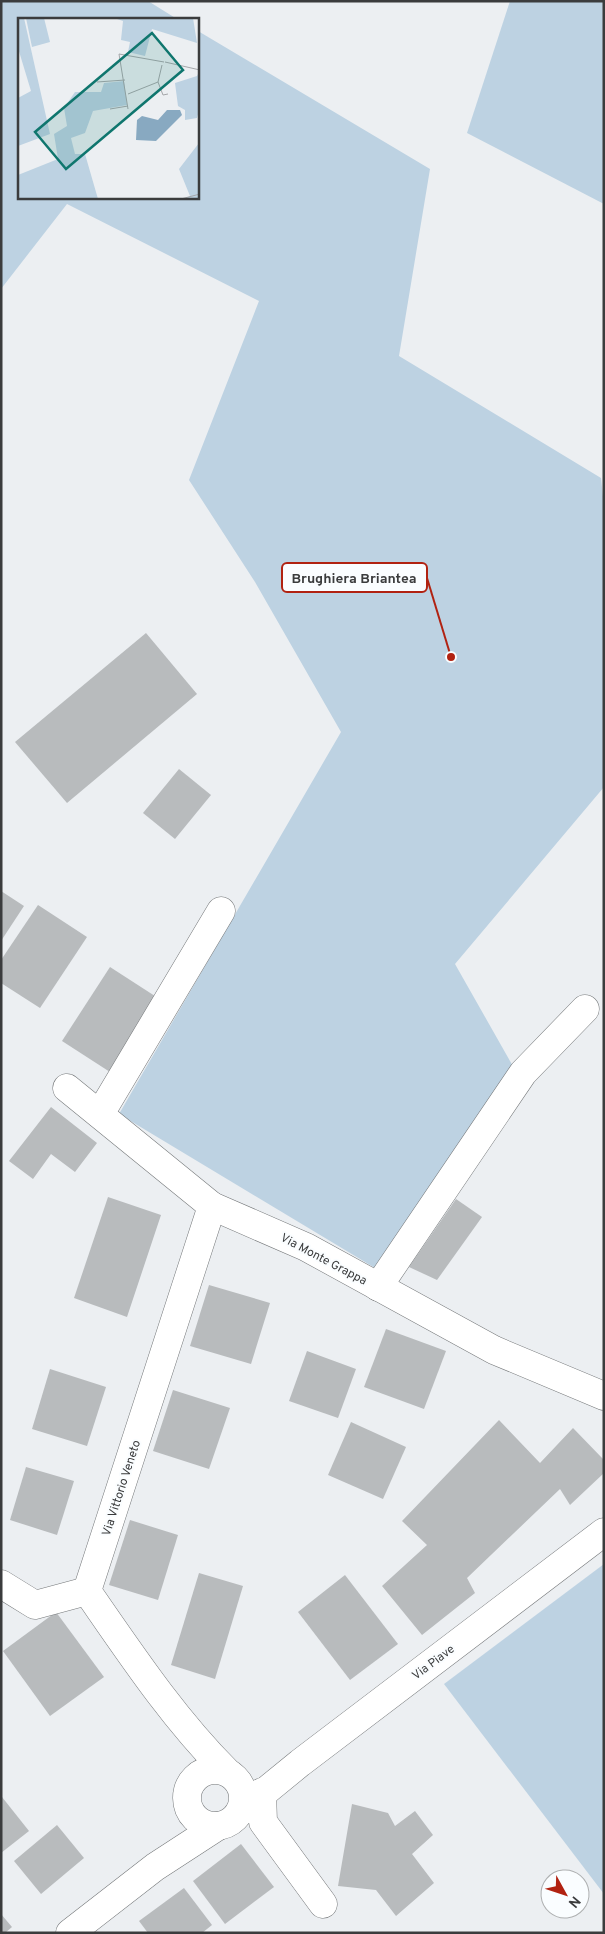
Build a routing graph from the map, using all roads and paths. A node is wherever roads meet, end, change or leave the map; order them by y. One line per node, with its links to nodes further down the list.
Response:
1 (221, 911): 4 (street)
2 (585, 1009): 6 (street)
3 (68, 1088): 4 (street, Via Monte Grappa)
4 (100, 1114): 5 (street, Via Monte Grappa)
5 (212, 1206): 6 (street, Via Monte Grappa); 10 (street, Via Vittorio Veneto)
6 (378, 1288): 7 (street, Via Monte Grappa)
7 (604, 1396)
8 (604, 1532): 14 (street, Via Piave)
9 (1, 1584): 10 (street)
10 (87, 1591): 11 (street)
11 (197, 1742): 12 (street); 13 (street)
12 (199, 1774): 13 (street); 15 (street)
13 (232, 1776): 14 (street); 16 (street)
14 (262, 1792): 16 (street, Via Piave); 18 (street)
15 (189, 1809): 16 (street); 17 (street)
16 (229, 1819): 17 (street, Via Piave)
17 (182, 1848): 19 (street, Via Piave)
18 (323, 1904)
19 (70, 1933)

